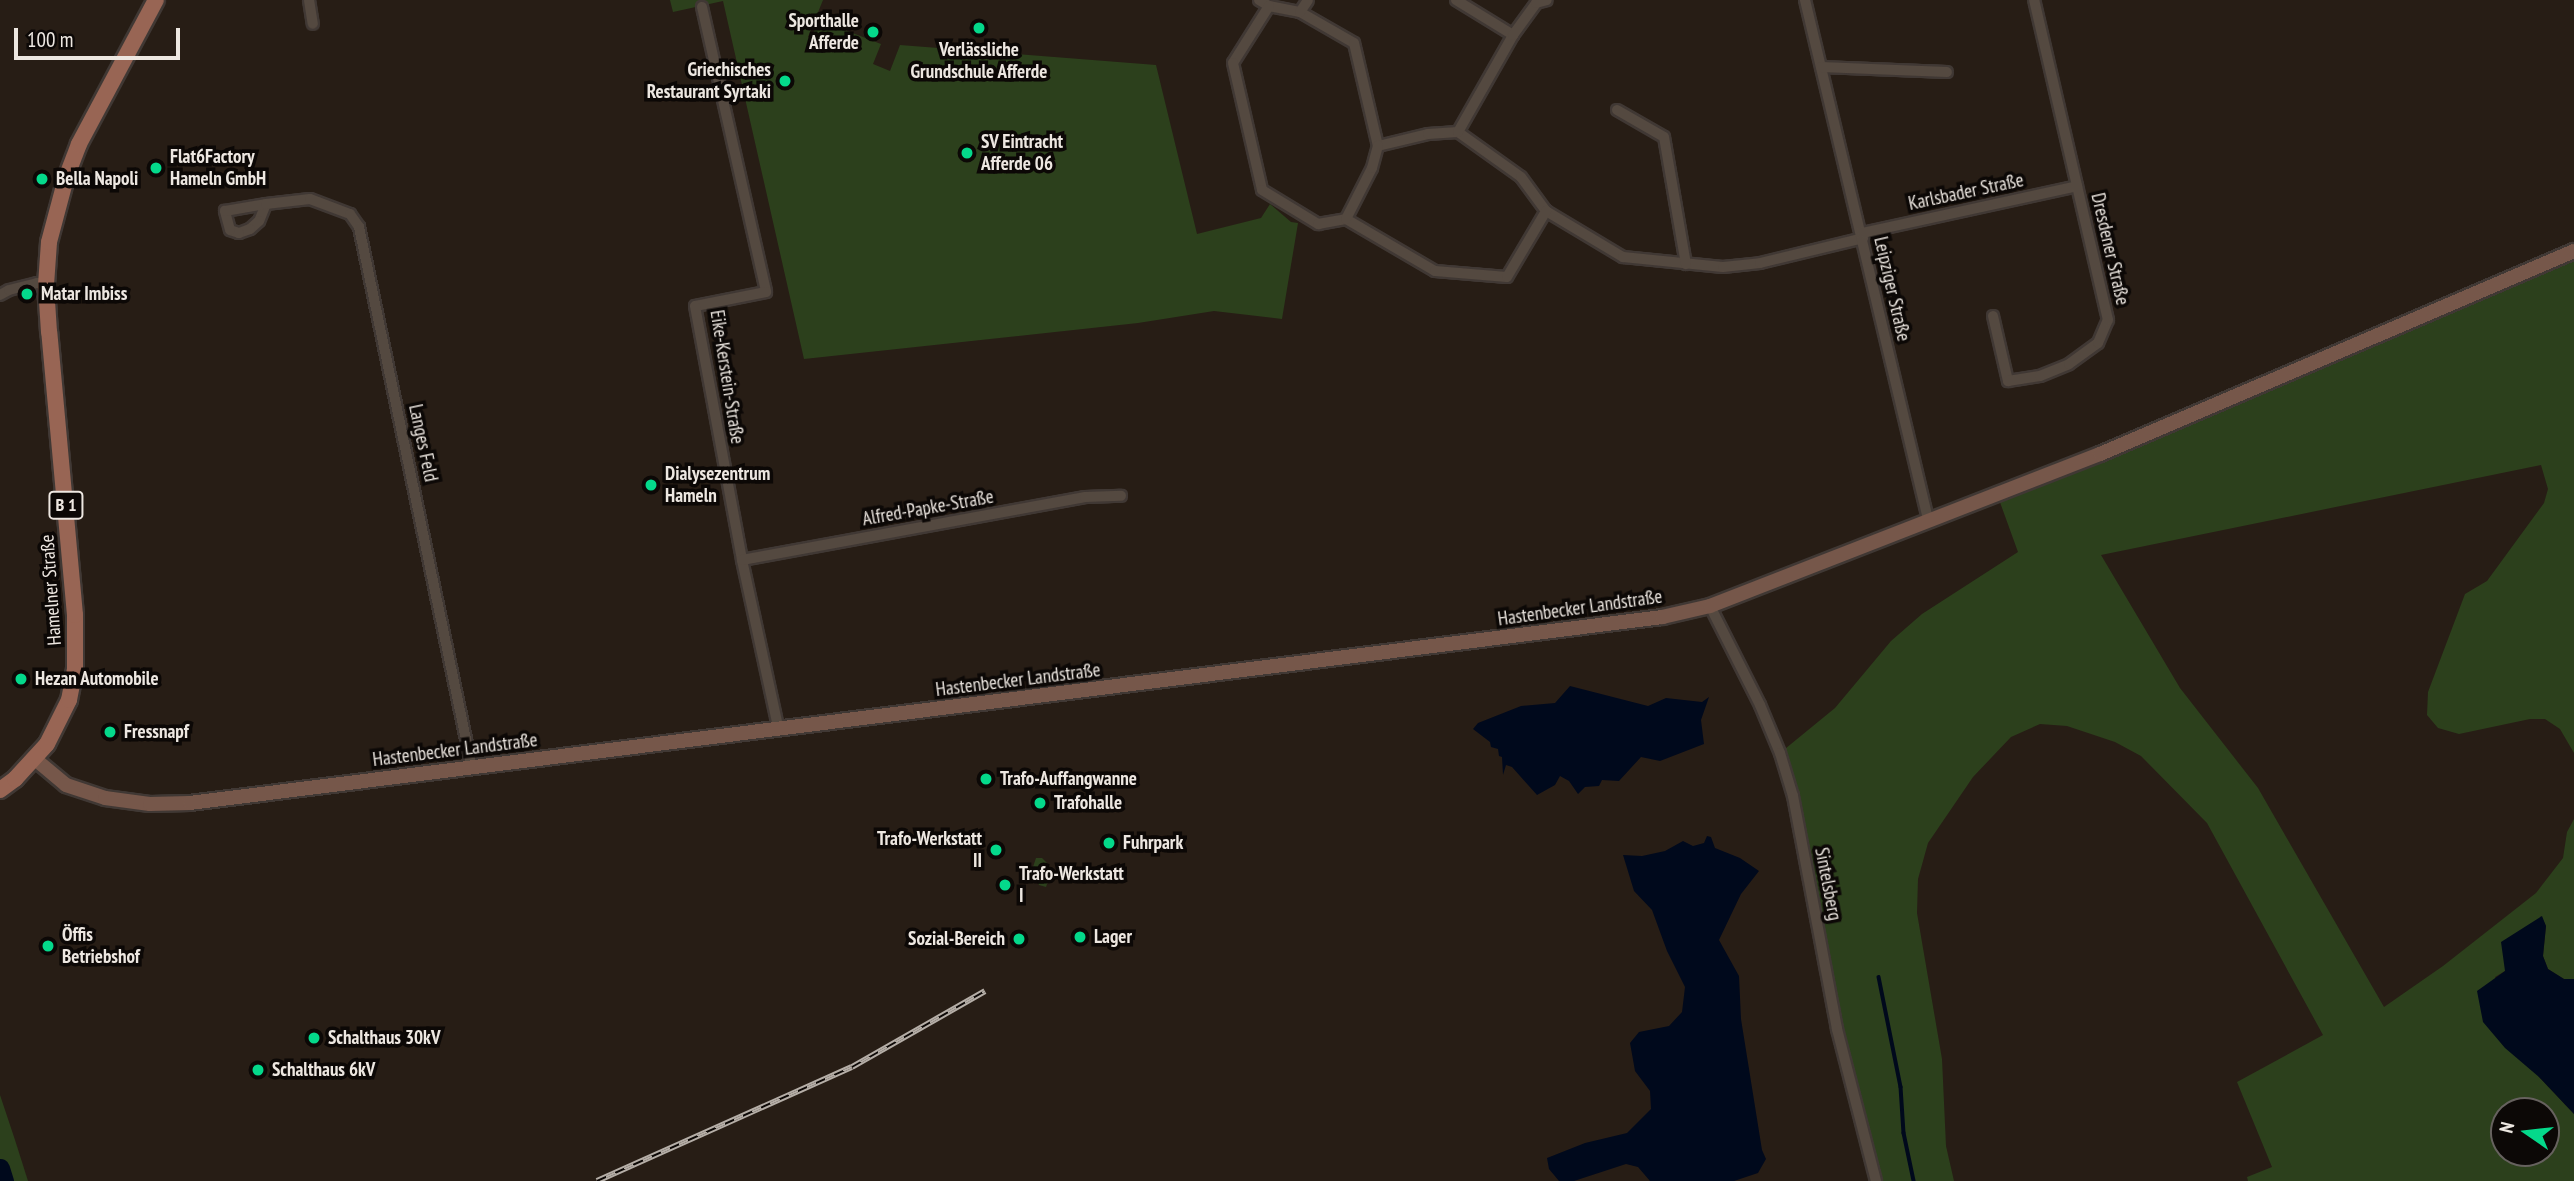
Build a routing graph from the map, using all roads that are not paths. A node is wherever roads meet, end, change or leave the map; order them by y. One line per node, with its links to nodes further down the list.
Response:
1 (156, 0): 25 (main road, Hamelner Straße / B 1)
2 (309, 0): 11 (street)
3 (1308, 0): 10 (street)
4 (1456, 0): 12 (street)
5 (1547, 0): 12 (street)
6 (1805, 0): 13 (street, Leipziger Straße)
7 (2034, 0): 18 (street, Dresdener Straße)
8 (1264, 3): 10 (street); 21 (street)
9 (702, 7): 30 (street, Eike-Kerstein-Straße)
10 (1300, 12): 17 (street)
11 (313, 24)
12 (1513, 35): 16 (street)
13 (1821, 67): 14 (street); 22 (street, Leipziger Straße)
14 (1947, 72)
15 (1617, 110): 24 (street)
16 (1458, 132): 17 (street); 20 (street)
17 (1378, 146): 21 (street)
18 (2077, 186): 22 (street, Karlsbader Straße); 27 (street, Dresdener Straße)
19 (266, 204): 34 (street, Langes Feld)
20 (1546, 211): 21 (street); 24 (street, Karlsbader Straße)
21 (1346, 219)
22 (1862, 235): 24 (street, Karlsbader Straße); 29 (street, Leipziger Straße)
23 (2574, 251): 29 (main road, Hastenbecker Landstraße)
24 (1686, 264)
25 (46, 285): 26 (street); 33 (main road, Hamelner Straße / B 1)
26 (0, 295)
27 (1993, 316)
28 (1121, 496): 30 (street, Alfred-Papke-Straße)
29 (1928, 519): 31 (main road, Hastenbecker Landstraße)
30 (742, 560): 32 (street, Eike-Kerstein-Straße)
31 (1710, 606): 32 (main road, Hastenbecker Landstraße); 36 (street, Sintelsberg)
32 (778, 727): 34 (main road, Hastenbecker Landstraße)
33 (35, 759): 34 (main road, Hastenbecker Landstraße); 35 (main road, B 1)
34 (472, 768)
35 (0, 790)
36 (1876, 1181)

